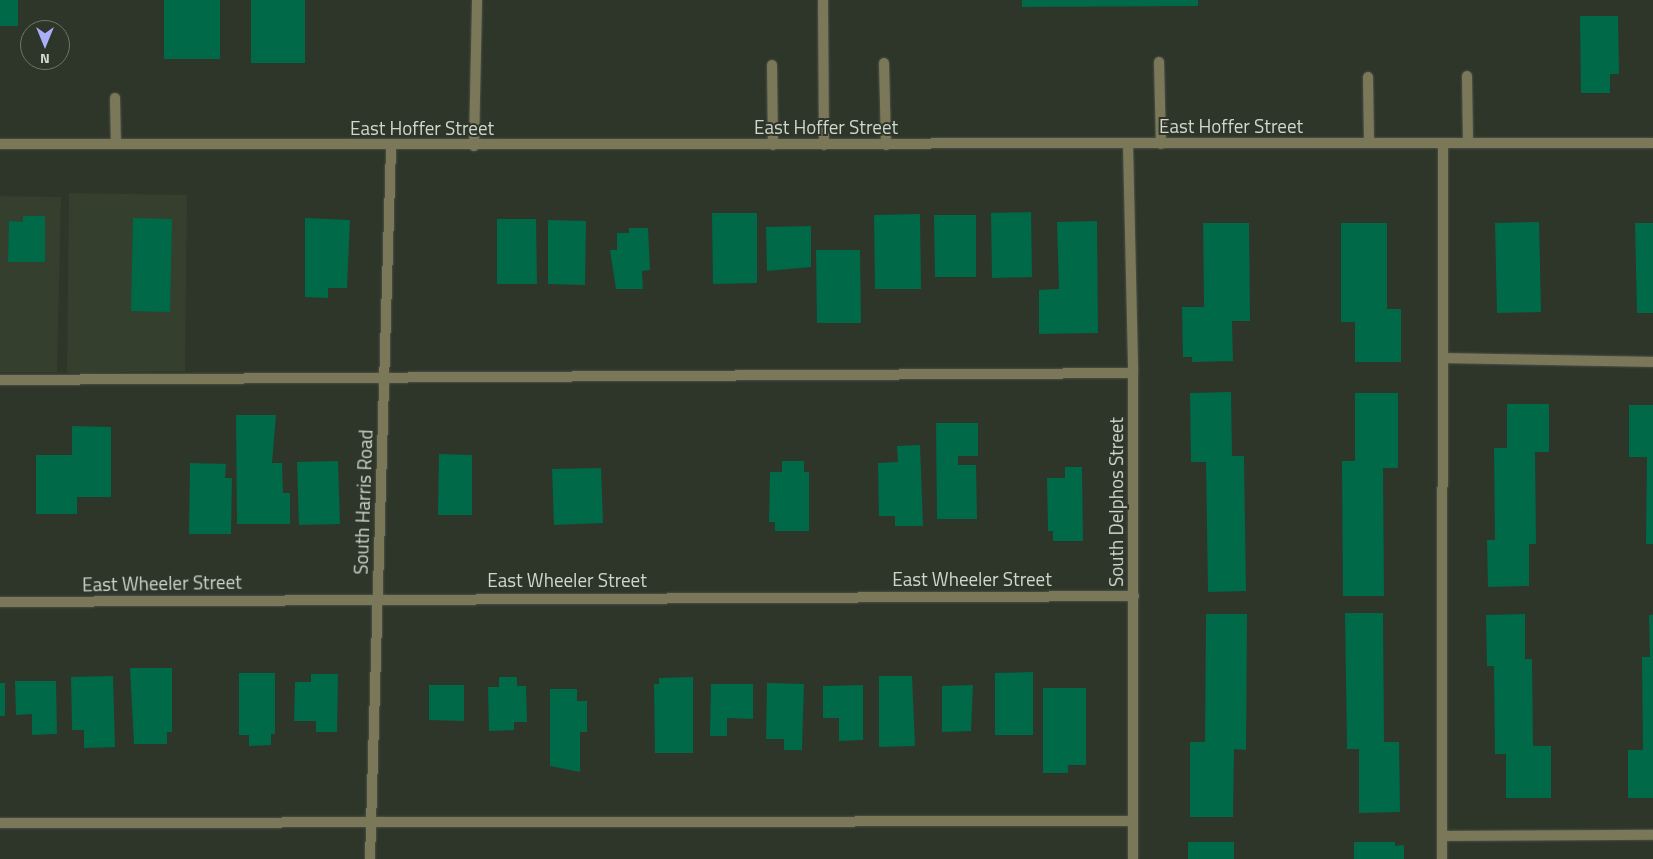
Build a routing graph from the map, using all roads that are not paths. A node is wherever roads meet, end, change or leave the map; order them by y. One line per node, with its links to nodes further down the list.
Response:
1 (477, 0): 21 (street)
2 (823, 0): 18 (street)
3 (1159, 62): 16 (street)
4 (884, 63): 19 (street)
5 (772, 65): 17 (street)
6 (1467, 76): 11 (street)
7 (1368, 77): 9 (street)
8 (115, 98): 14 (street)
9 (1370, 143): 10 (street, East Hoffer Street); 16 (street, East Hoffer Street)
10 (1443, 143): 11 (street, East Hoffer Street); 22 (street)
11 (1468, 143): 12 (street, East Hoffer Street)
12 (1653, 143)
13 (0, 144): 14 (street, East Hoffer Street)
14 (116, 144): 20 (street, East Hoffer Street)
15 (1128, 144): 16 (street, East Hoffer Street); 19 (street, East Hoffer Street); 24 (street, South Delphos Street)
16 (1161, 144)
17 (773, 145): 18 (street, East Hoffer Street); 21 (street, East Hoffer Street)
18 (824, 145): 19 (street, East Hoffer Street)
19 (886, 145)
20 (391, 146): 21 (street, East Hoffer Street); 25 (street, South Harris Road)
21 (474, 146)
22 (1446, 358): 23 (street); 34 (street)
23 (1653, 362)
24 (1133, 373): 25 (street); 27 (street, South Delphos Street)
25 (385, 378): 26 (street); 28 (street, South Harris Road)
26 (0, 380)
27 (1134, 596): 28 (street, East Wheeler Street); 31 (street, South Delphos Street)
28 (376, 598): 29 (street, East Wheeler Street); 30 (street, South Harris Road)
29 (0, 602)
30 (371, 820): 31 (street); 32 (street); 35 (street, South Harris Road)
31 (1133, 821): 36 (street, South Delphos Street)
32 (0, 823)
33 (1653, 835): 34 (street)
34 (1442, 836): 37 (street)
35 (370, 859)
36 (1132, 859)
37 (1442, 859)

